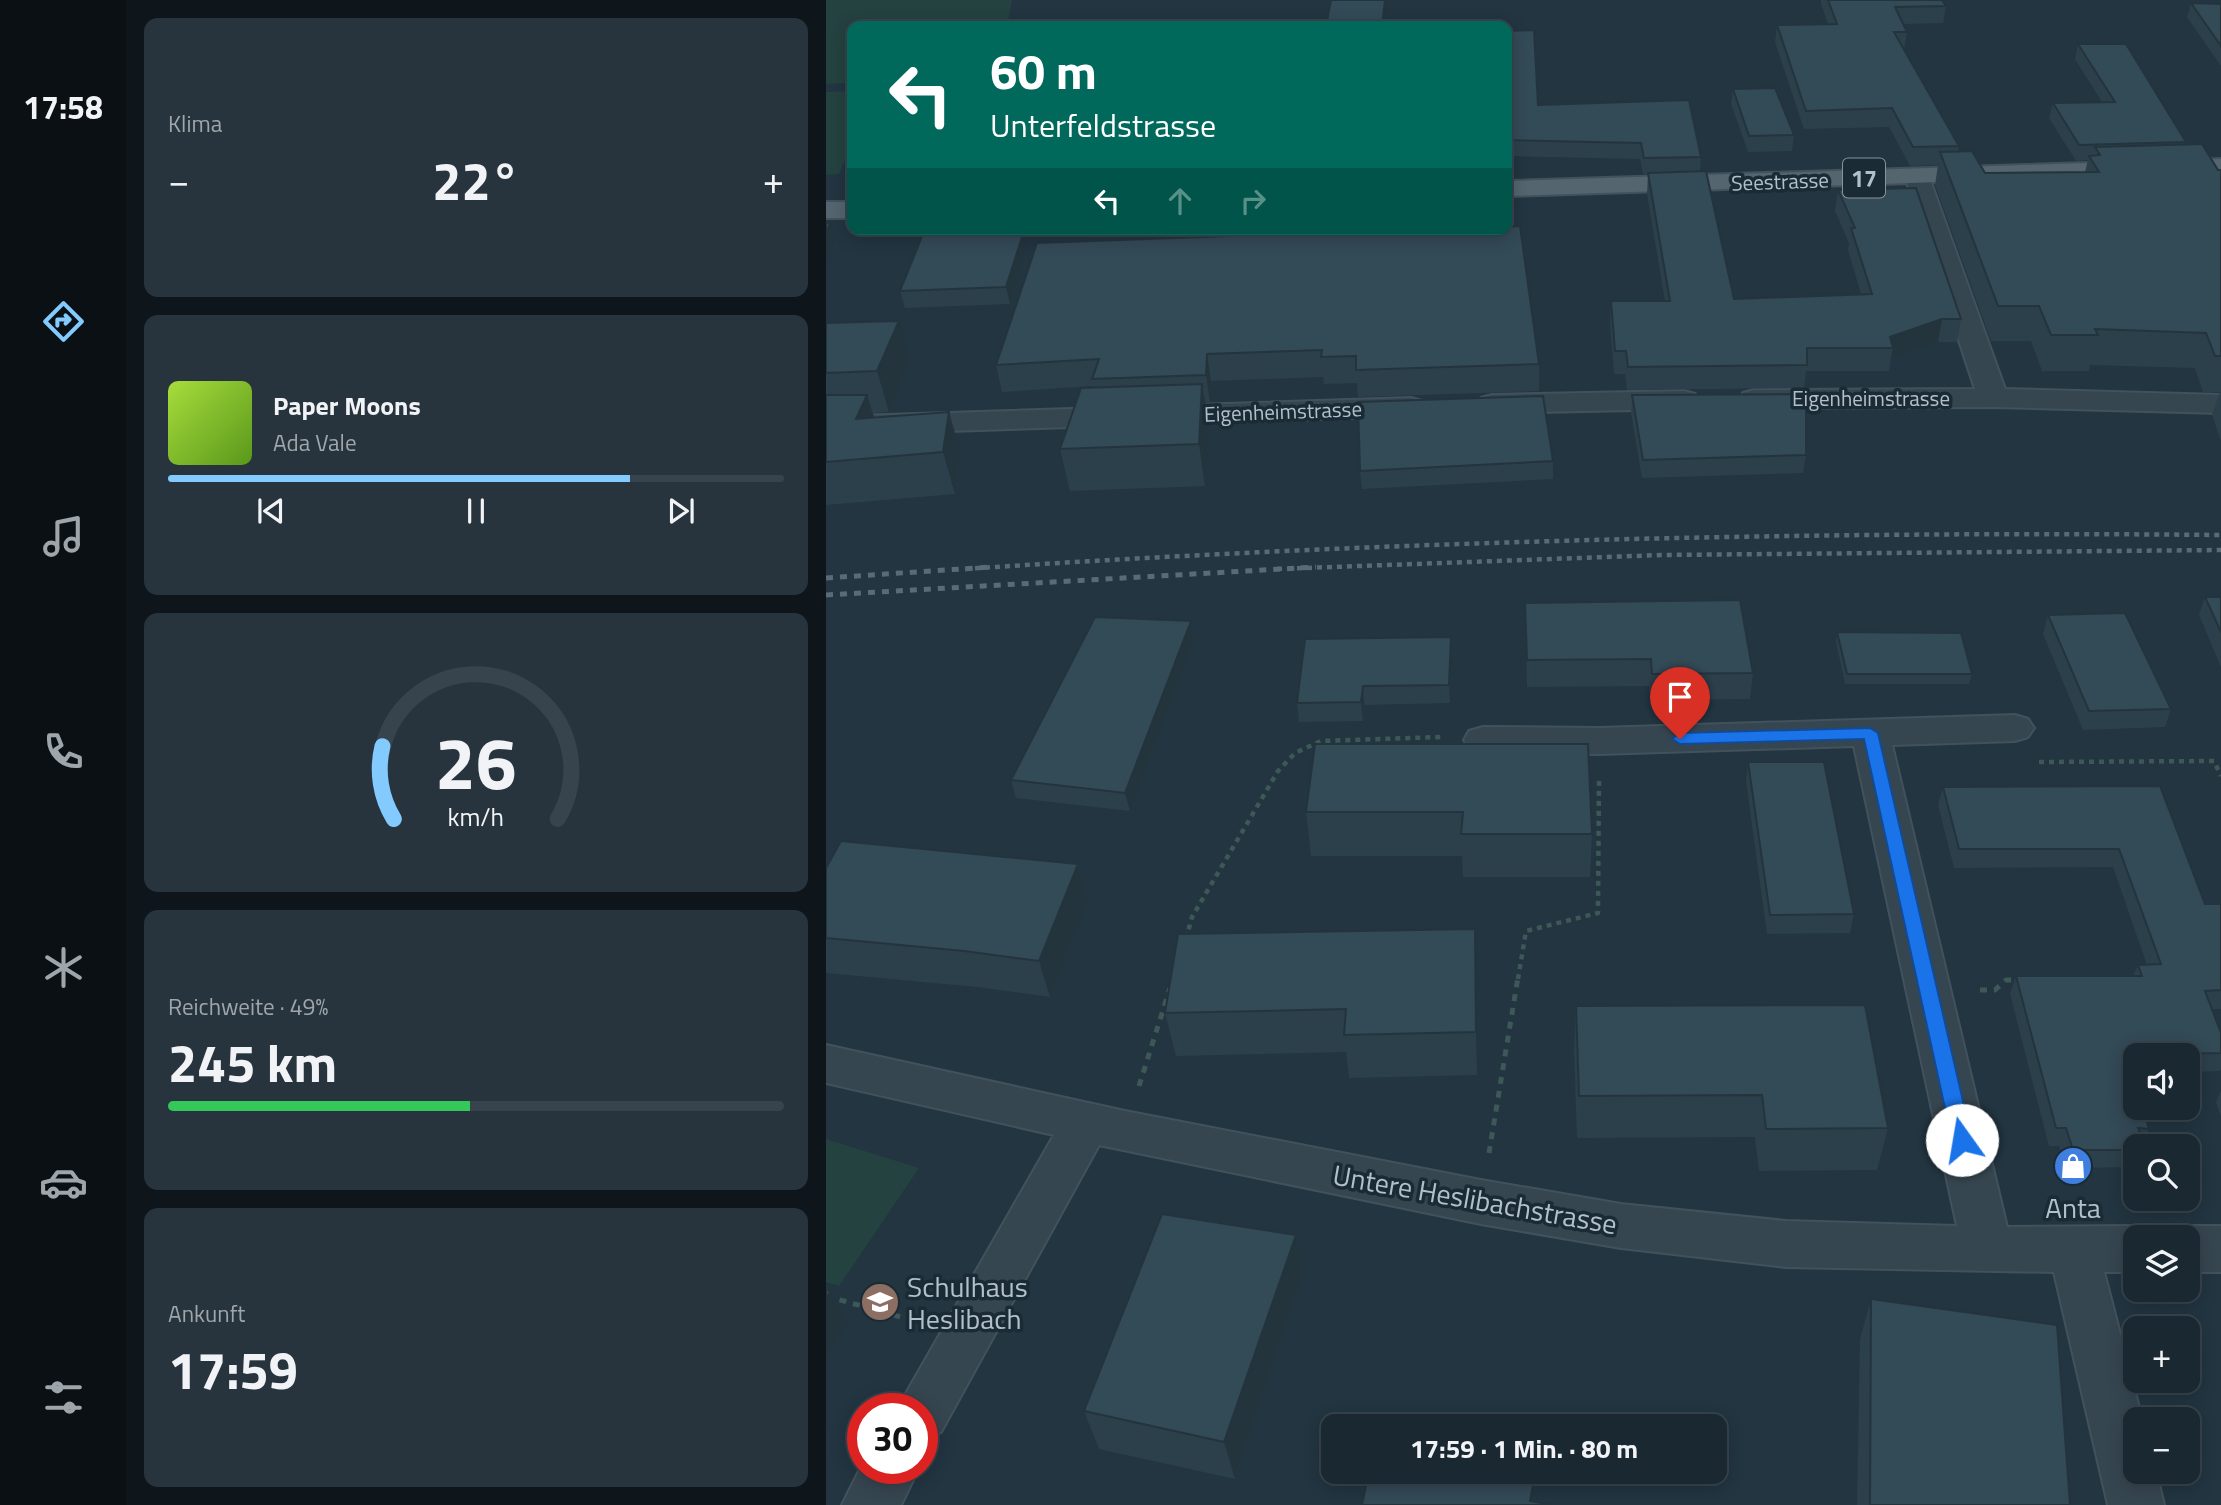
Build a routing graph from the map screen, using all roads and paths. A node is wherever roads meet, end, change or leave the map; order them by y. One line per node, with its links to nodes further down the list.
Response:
1 (2221, 166): 2 (main road, Seestrasse / 17)
2 (1917, 177): 3 (main road, Seestrasse / 17); 6 (street, Eigenheimstrasse)
3 (1512, 190)
4 (847, 210): 5 (main road)
5 (826, 211)
6 (1993, 398): 7 (street, Eigenheimstrasse); 8 (street, Eigenheimstrasse)
7 (2221, 404)
8 (826, 426)
9 (2015, 728): 10 (street); 13 (path)
10 (1870, 733): 12 (street); 17 (street)
11 (1483, 740): 12 (street); 14 (path)
12 (1599, 741): 20 (path)
13 (2221, 776)
14 (1185, 942)
15 (1173, 980): 19 (path)
16 (2029, 980): 17 (path)
17 (1927, 986): 25 (street)
18 (826, 1065): 19 (street, Untere Heslibachstrasse)
19 (1106, 1126): 20 (street, Untere Heslibachstrasse); 27 (street)
20 (1482, 1202): 25 (street, Untere Heslibachstrasse)
21 (2073, 1248): 22 (street, Untere Heslibachstrasse); 25 (street, Untere Heslibachstrasse); 31 (street)
22 (2123, 1249)
23 (2200, 1249): 24 (street)
24 (2221, 1249)
25 (1987, 1250)
26 (826, 1296): 27 (path)
27 (966, 1335): 28 (street)
28 (933, 1393)
29 (882, 1484): 30 (street)
30 (870, 1505)
31 (2136, 1505)

